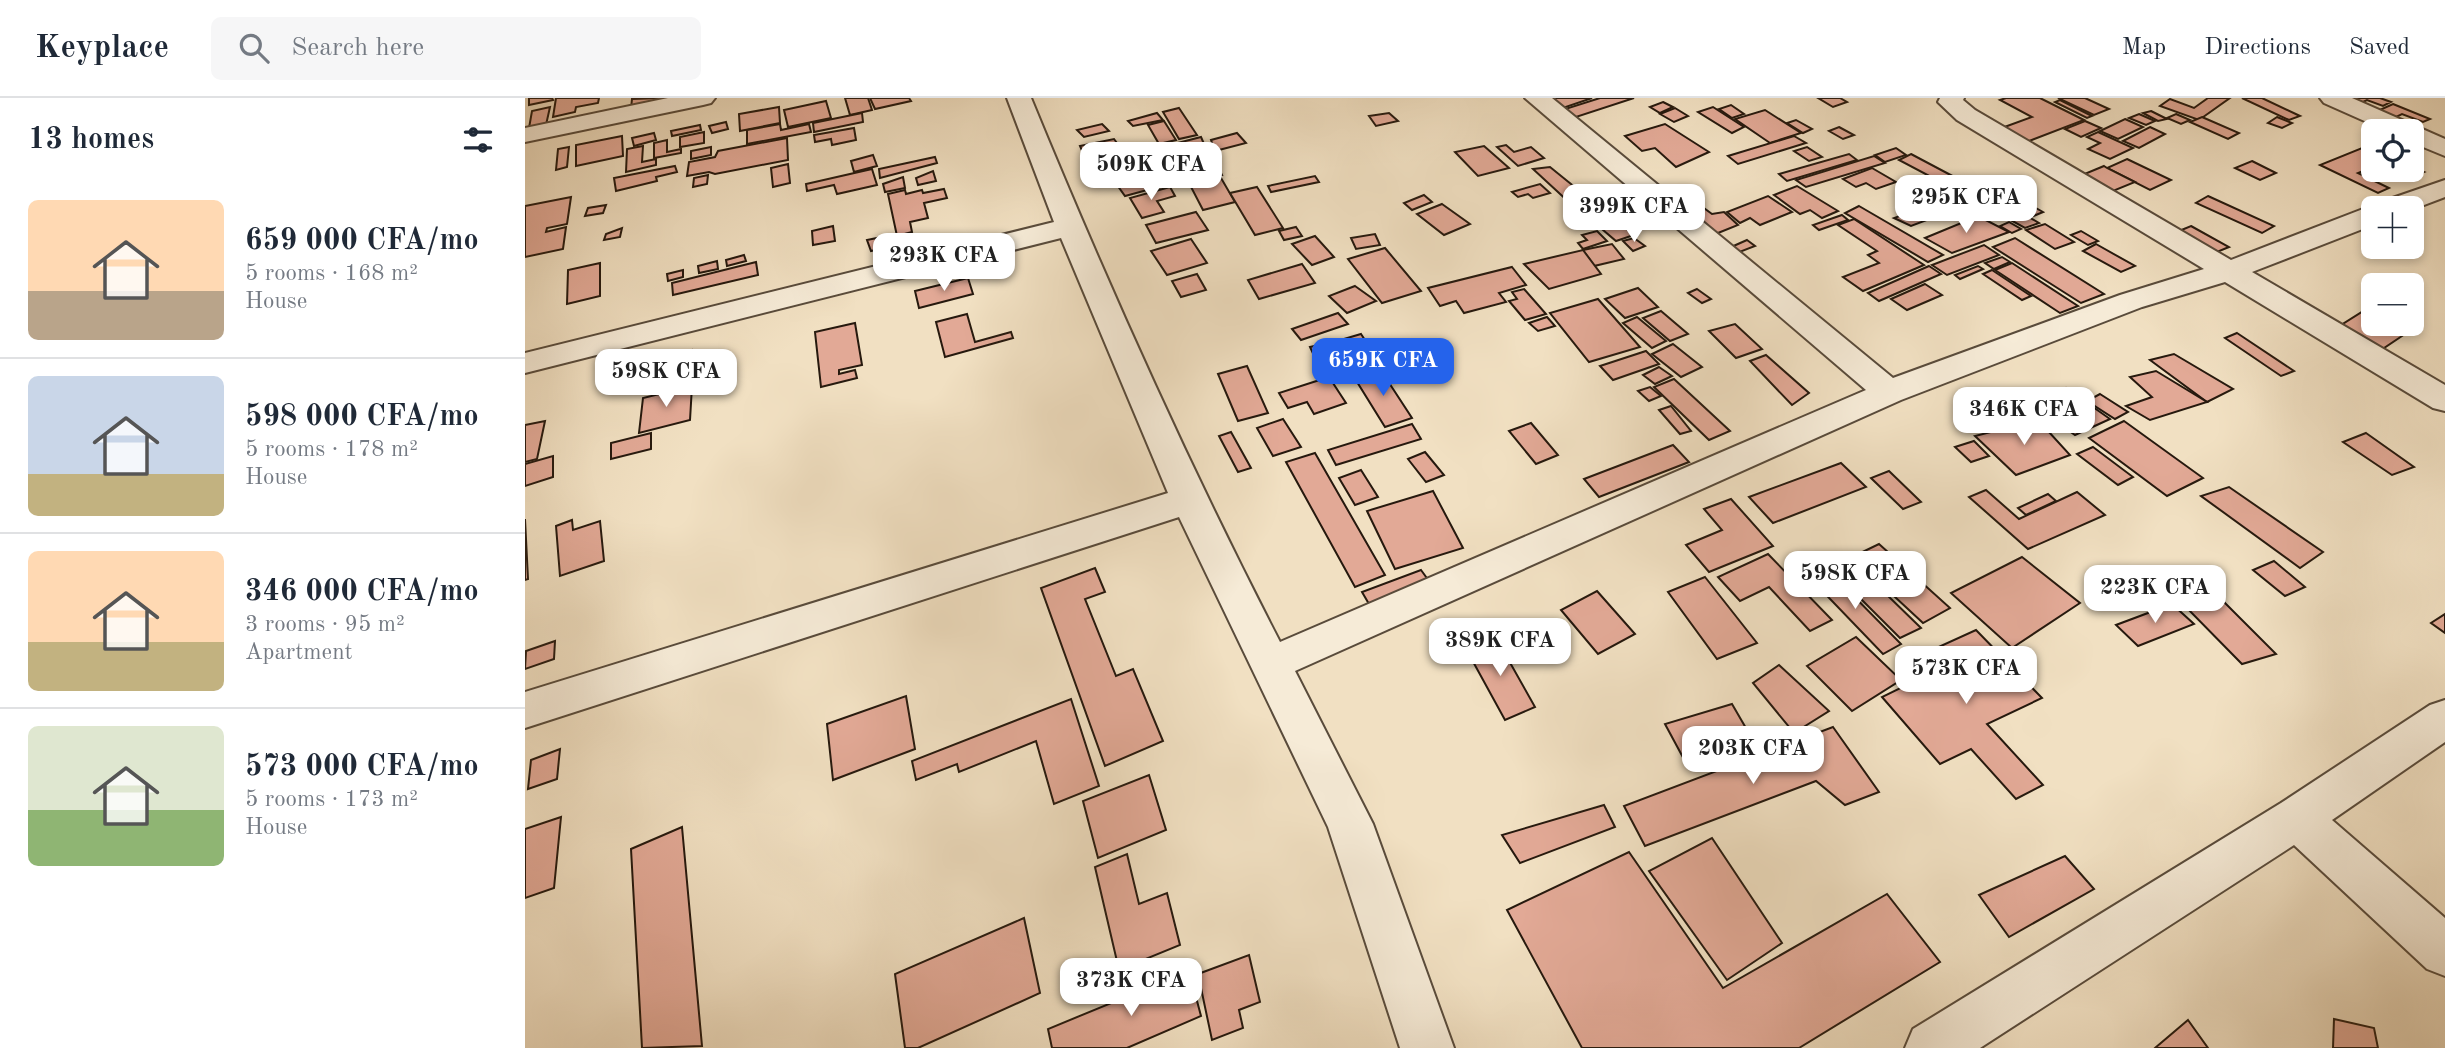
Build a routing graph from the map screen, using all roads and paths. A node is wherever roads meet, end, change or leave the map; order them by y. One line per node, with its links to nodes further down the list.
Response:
1 (703, 98): 7 (street)
2 (1019, 98): 13 (street)
3 (1537, 98): 16 (street)
4 (1952, 98): 14 (street)
5 (2332, 98): 6 (street)
6 (2380, 119)
7 (525, 135)
8 (2424, 139): 9 (street)
9 (2445, 148)
10 (2445, 188): 11 (street)
11 (2423, 196)
12 (2361, 220): 14 (street)
13 (1070, 227): 15 (street); 18 (street)
14 (2229, 271): 16 (street); 17 (street)
15 (525, 363)
16 (1889, 392): 19 (street)
17 (2445, 400)
18 (1189, 500): 19 (street); 20 (street)
19 (1270, 664): 24 (street)
20 (525, 710)
21 (2445, 718): 22 (street)
22 (2297, 818): 23 (street); 25 (street)
23 (2445, 951)
24 (1427, 1048)
25 (1932, 1048)

